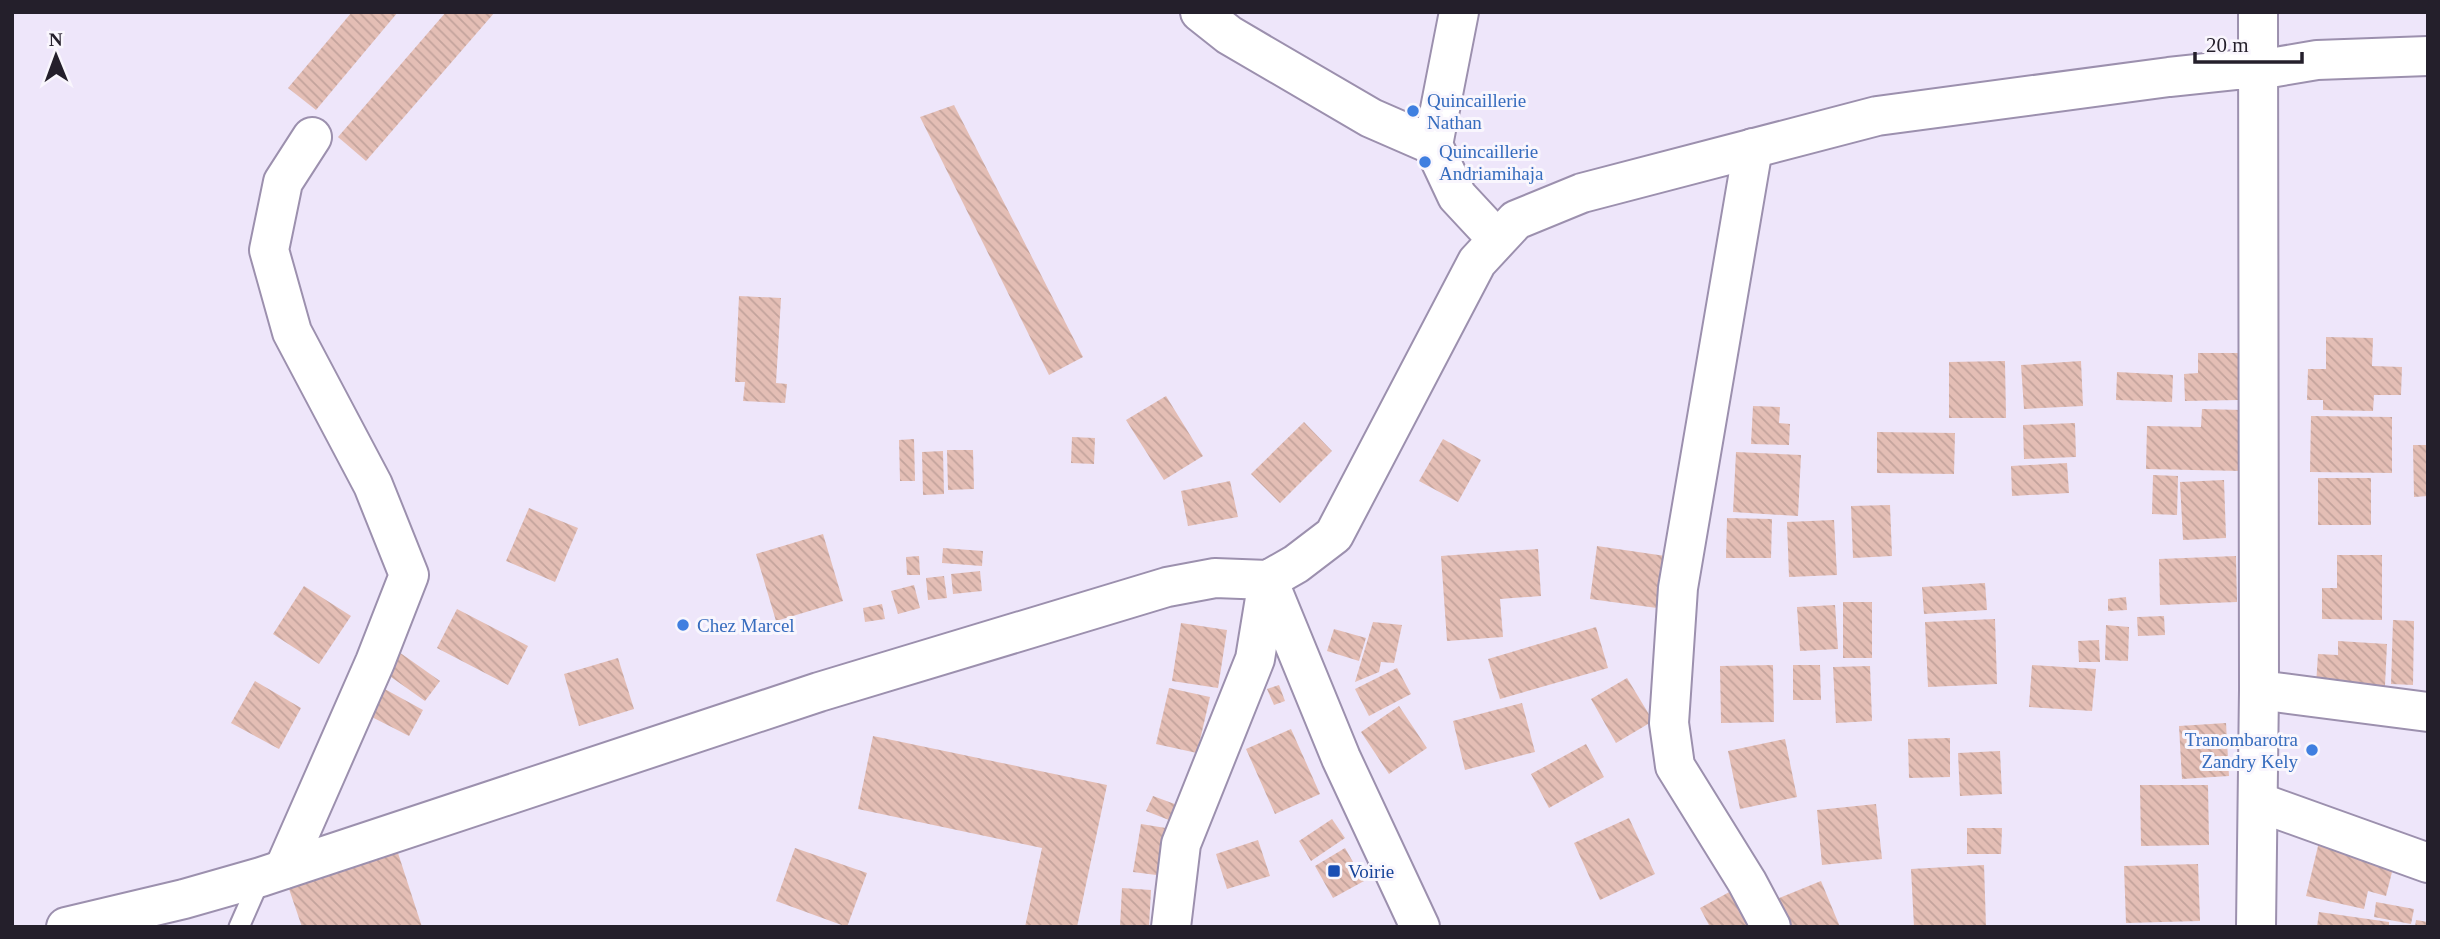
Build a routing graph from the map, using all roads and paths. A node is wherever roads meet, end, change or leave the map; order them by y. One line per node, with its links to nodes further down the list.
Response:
1 (1200, 12): 7 (street)
2 (1458, 12): 7 (street)
3 (2258, 12): 5 (street)
4 (2428, 56): 5 (street)
5 (2258, 70): 8 (street); 11 (street)
6 (312, 137): 15 (street)
7 (1433, 145): 9 (street)
8 (1753, 148): 9 (street); 20 (street)
9 (1497, 239): 10 (street)
10 (1268, 580): 15 (street); 18 (street); 19 (street)
11 (2259, 690): 12 (street); 13 (street)
12 (2428, 712)
13 (2258, 802): 14 (street); 21 (street)
14 (2428, 863)
15 (273, 873): 16 (street); 17 (lane)
16 (66, 927)
17 (239, 927)
18 (1171, 927)
19 (1420, 927)
20 (1771, 927)
21 (2256, 927)

